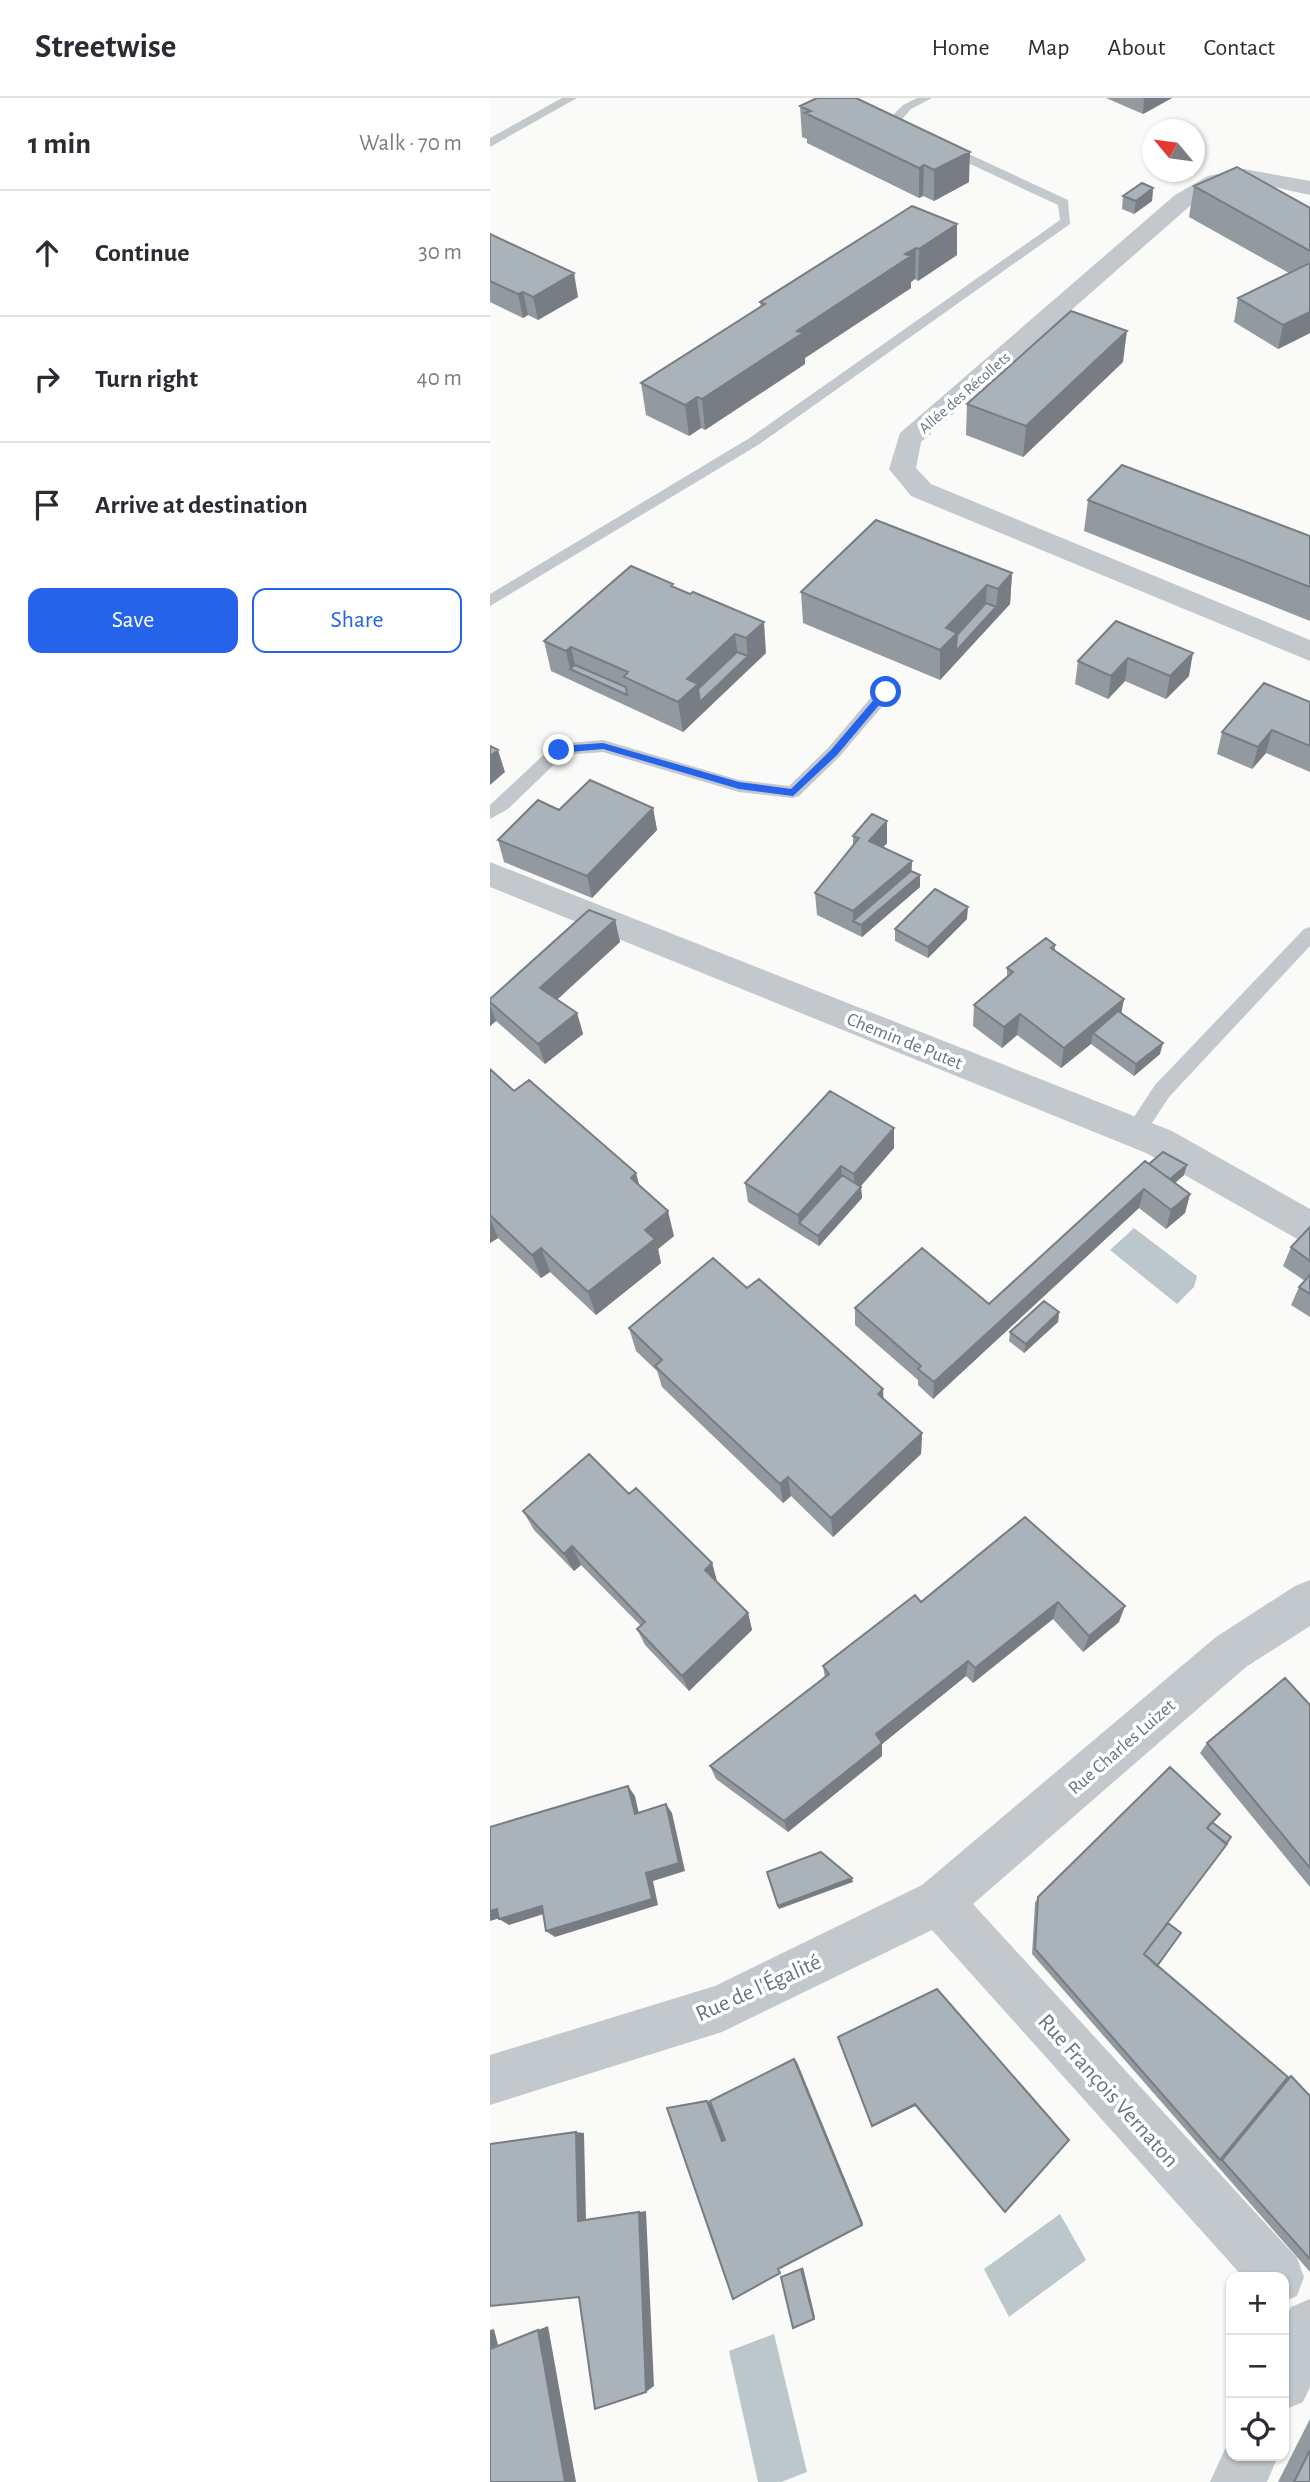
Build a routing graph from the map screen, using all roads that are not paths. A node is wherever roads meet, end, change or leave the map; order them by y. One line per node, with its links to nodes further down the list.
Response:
1 (572, 98): 3 (lane)
2 (926, 98): 5 (lane)
3 (490, 143)
4 (1310, 188): 6 (street, Allée des Récollets)
5 (490, 601)
6 (1310, 651)
7 (886, 692): 8 (lane)
8 (490, 813)
9 (490, 874): 11 (street, Chemin de Putet)
10 (1310, 934): 11 (lane)
11 (1135, 1132): 12 (street, Chemin de Putet)
12 (1310, 1228)
13 (1310, 1601): 14 (street, Rue Charles Luizet)
14 (939, 1902): 15 (street, Rue de l'Égalité); 16 (street, Rue François Vernaton)
15 (490, 2080)
16 (1274, 2272)
17 (1289, 2289): 18 (street)
18 (1310, 2312)
19 (1310, 2326): 20 (street)
20 (1289, 2372)
21 (1248, 2461): 22 (street)
22 (1238, 2482)

